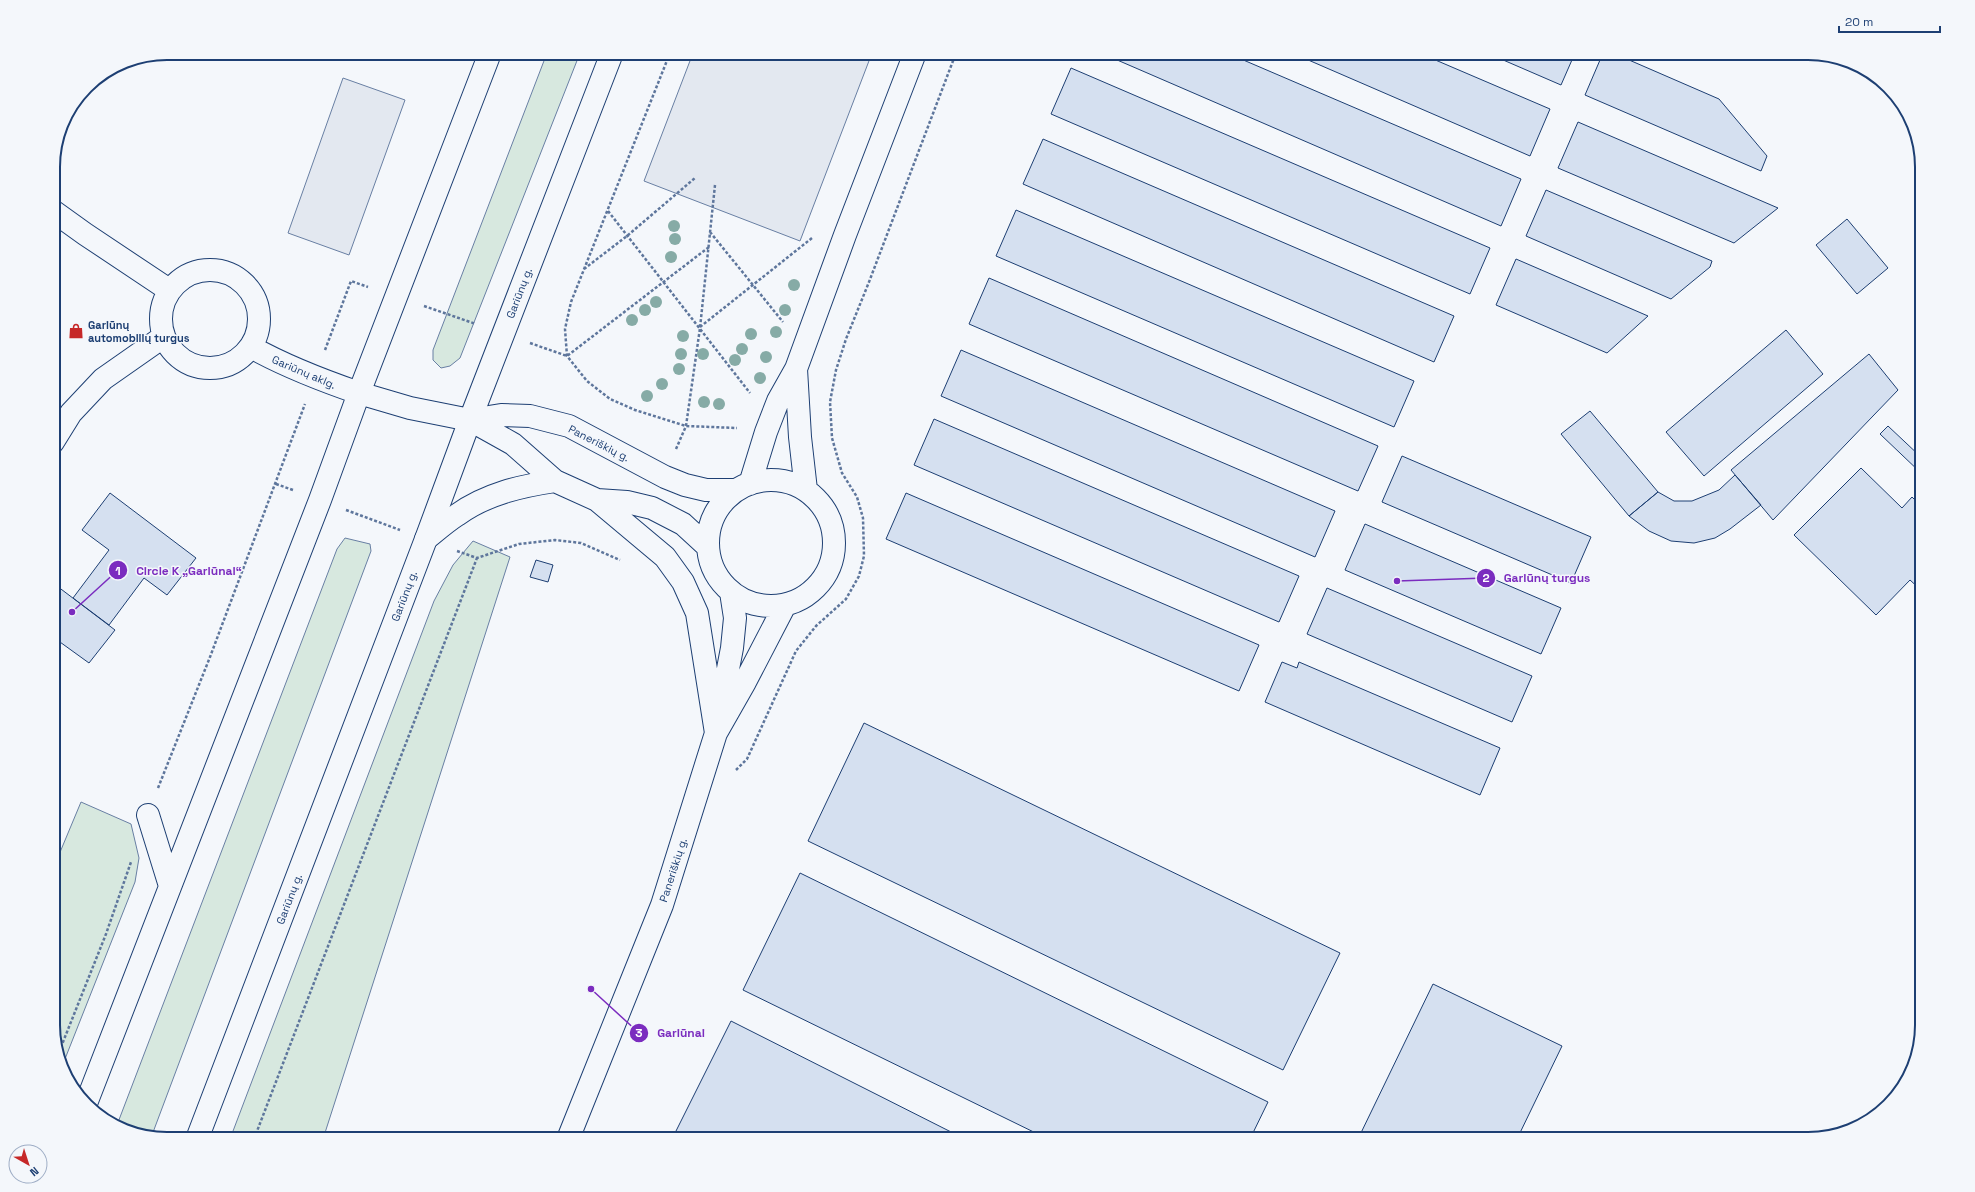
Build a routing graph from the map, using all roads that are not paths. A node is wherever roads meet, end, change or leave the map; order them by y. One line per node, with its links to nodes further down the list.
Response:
1 (487, 60): 9 (main road)
2 (609, 60): 10 (main road, Gariūnų g.)
3 (912, 60): 8 (main road)
4 (60, 216): 5 (main road)
5 (169, 290): 6 (main road); 7 (main road)
6 (163, 337): 7 (main road); 11 (main road)
7 (251, 347): 9 (main road, Gariūnų aklg.)
8 (796, 370): 13 (main road); 14 (main road)
9 (359, 393): 10 (main road, Gariūnų aklg.); 22 (main road)
10 (470, 420): 12 (main road); 13 (main road, Paneriškių g.); 16 (main road, Gariūnų g.)
11 (60, 431)
12 (556, 481): 15 (main road); 16 (main road)
13 (743, 486): 14 (main road, Paneriškių g.); 17 (main road, Paneriškių g.)
14 (806, 490): 19 (main road, Paneriškių g.)
15 (597, 500): 17 (main road); 20 (main road)
16 (426, 539): 24 (main road, Gariūnų g.)
17 (708, 547): 18 (main road, Paneriškių g.)
18 (731, 592): 19 (main road, Paneriškių g.); 20 (main road)
19 (785, 605): 20 (main road, Paneriškių g.)
20 (716, 733): 25 (main road, Paneriškių g.)
21 (148, 815): 22 (main road)
22 (170, 886): 23 (main road)
23 (88, 1098)
24 (200, 1132)
25 (571, 1132)

